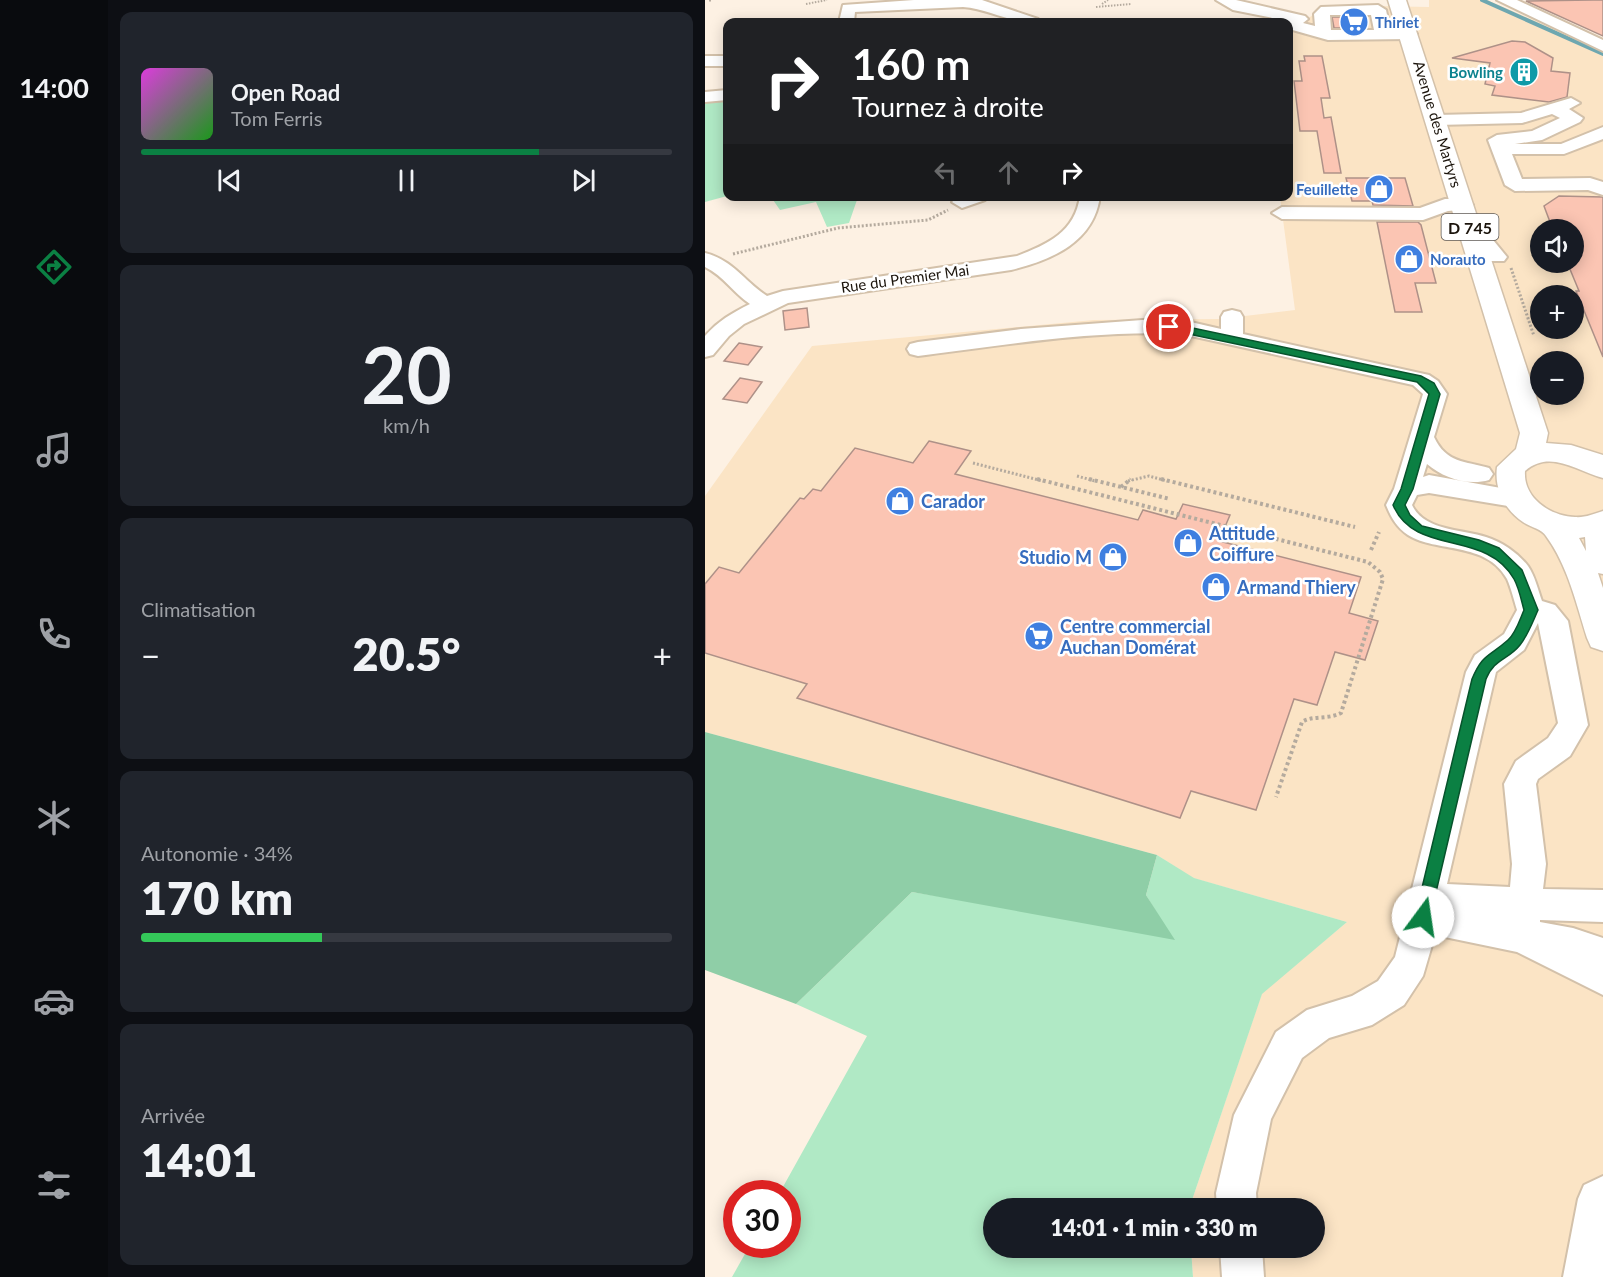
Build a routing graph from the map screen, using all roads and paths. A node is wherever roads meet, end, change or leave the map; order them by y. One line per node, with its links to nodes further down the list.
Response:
1 (827, 0): 8 (path)
2 (1108, 0): 11 (path)
3 (1224, 0): 16 (street)
4 (1316, 0): 17 (street)
5 (1397, 0): 19 (main road, Avenue des Martyrs / D 745)
6 (1417, 0): 27 (main road, Avenue des Martyrs / D 745)
7 (1505, 0): 21 (street)
8 (806, 4)
9 (1131, 4): 11 (path)
10 (910, 5): 13 (street); 14 (street); 15 (street)
11 (1102, 5): 12 (path)
12 (1096, 7)
13 (847, 18)
14 (910, 18)
15 (1020, 18)
16 (1274, 18)
17 (1294, 24): 18 (street)
18 (1323, 33): 20 (street); 20 (street)
19 (1409, 33): 20 (street); 27 (main road, Avenue des Martyrs / D 745)
20 (1383, 34)
21 (1603, 46)
22 (705, 61): 23 (street)
23 (723, 61)
24 (723, 95): 25 (street)
25 (705, 97)
26 (1576, 109): 27 (street); 28 (street); 29 (street)
27 (1447, 120): 35 (main road, Avenue des Martyrs / D 745); 36 (main road, Avenue des Martyrs / D 745)
28 (1501, 149): 29 (street); 31 (street)
29 (1557, 149): 30 (street)
30 (1523, 169)
31 (1603, 189)
32 (966, 201): 37 (path)
33 (1091, 201): 38 (street, Rue du Premier Mai)
34 (1282, 213): 35 (street)
35 (1466, 214): 36 (street); 48 (main road, Avenue des Martyrs / D 745)
36 (1503, 258): 41 (main road, Avenue des Martyrs / D 745); 42 (path)
37 (709, 260): 38 (street)
38 (765, 305): 40 (street, Rue du Premier Mai)
39 (918, 349): 44 (street)
40 (705, 350)
41 (1532, 351)
42 (1532, 351)
43 (1549, 405): 45 (main road)
44 (1422, 437): 48 (street); 50 (street)
45 (1590, 462): 48 (main road)
46 (973, 463): 60 (path)
47 (1077, 476): 49 (path)
48 (1518, 476): 50 (street); 53 (main road)
49 (1121, 487): 51 (path); 54 (path)
50 (1407, 489): 58 (street)
51 (1170, 499)
52 (1601, 523): 53 (main road); 57 (main road)
53 (1555, 524): 59 (main road)
54 (1355, 527)
55 (1379, 532): 56 (path)
56 (1371, 550)
57 (1603, 563)
58 (1531, 610): 61 (street); 63 (street)
59 (1603, 638)
60 (1276, 797)
61 (1529, 864): 62 (street); 64 (street)
62 (1588, 906): 64 (street)
63 (1426, 908): 64 (street); 68 (street)
64 (1523, 920): 65 (street); 66 (street)
65 (1603, 955)
66 (1603, 978)
67 (1603, 1196): 71 (street)
68 (1236, 1198)
69 (1242, 1258): 70 (street)
70 (1243, 1277)
71 (1584, 1277)

